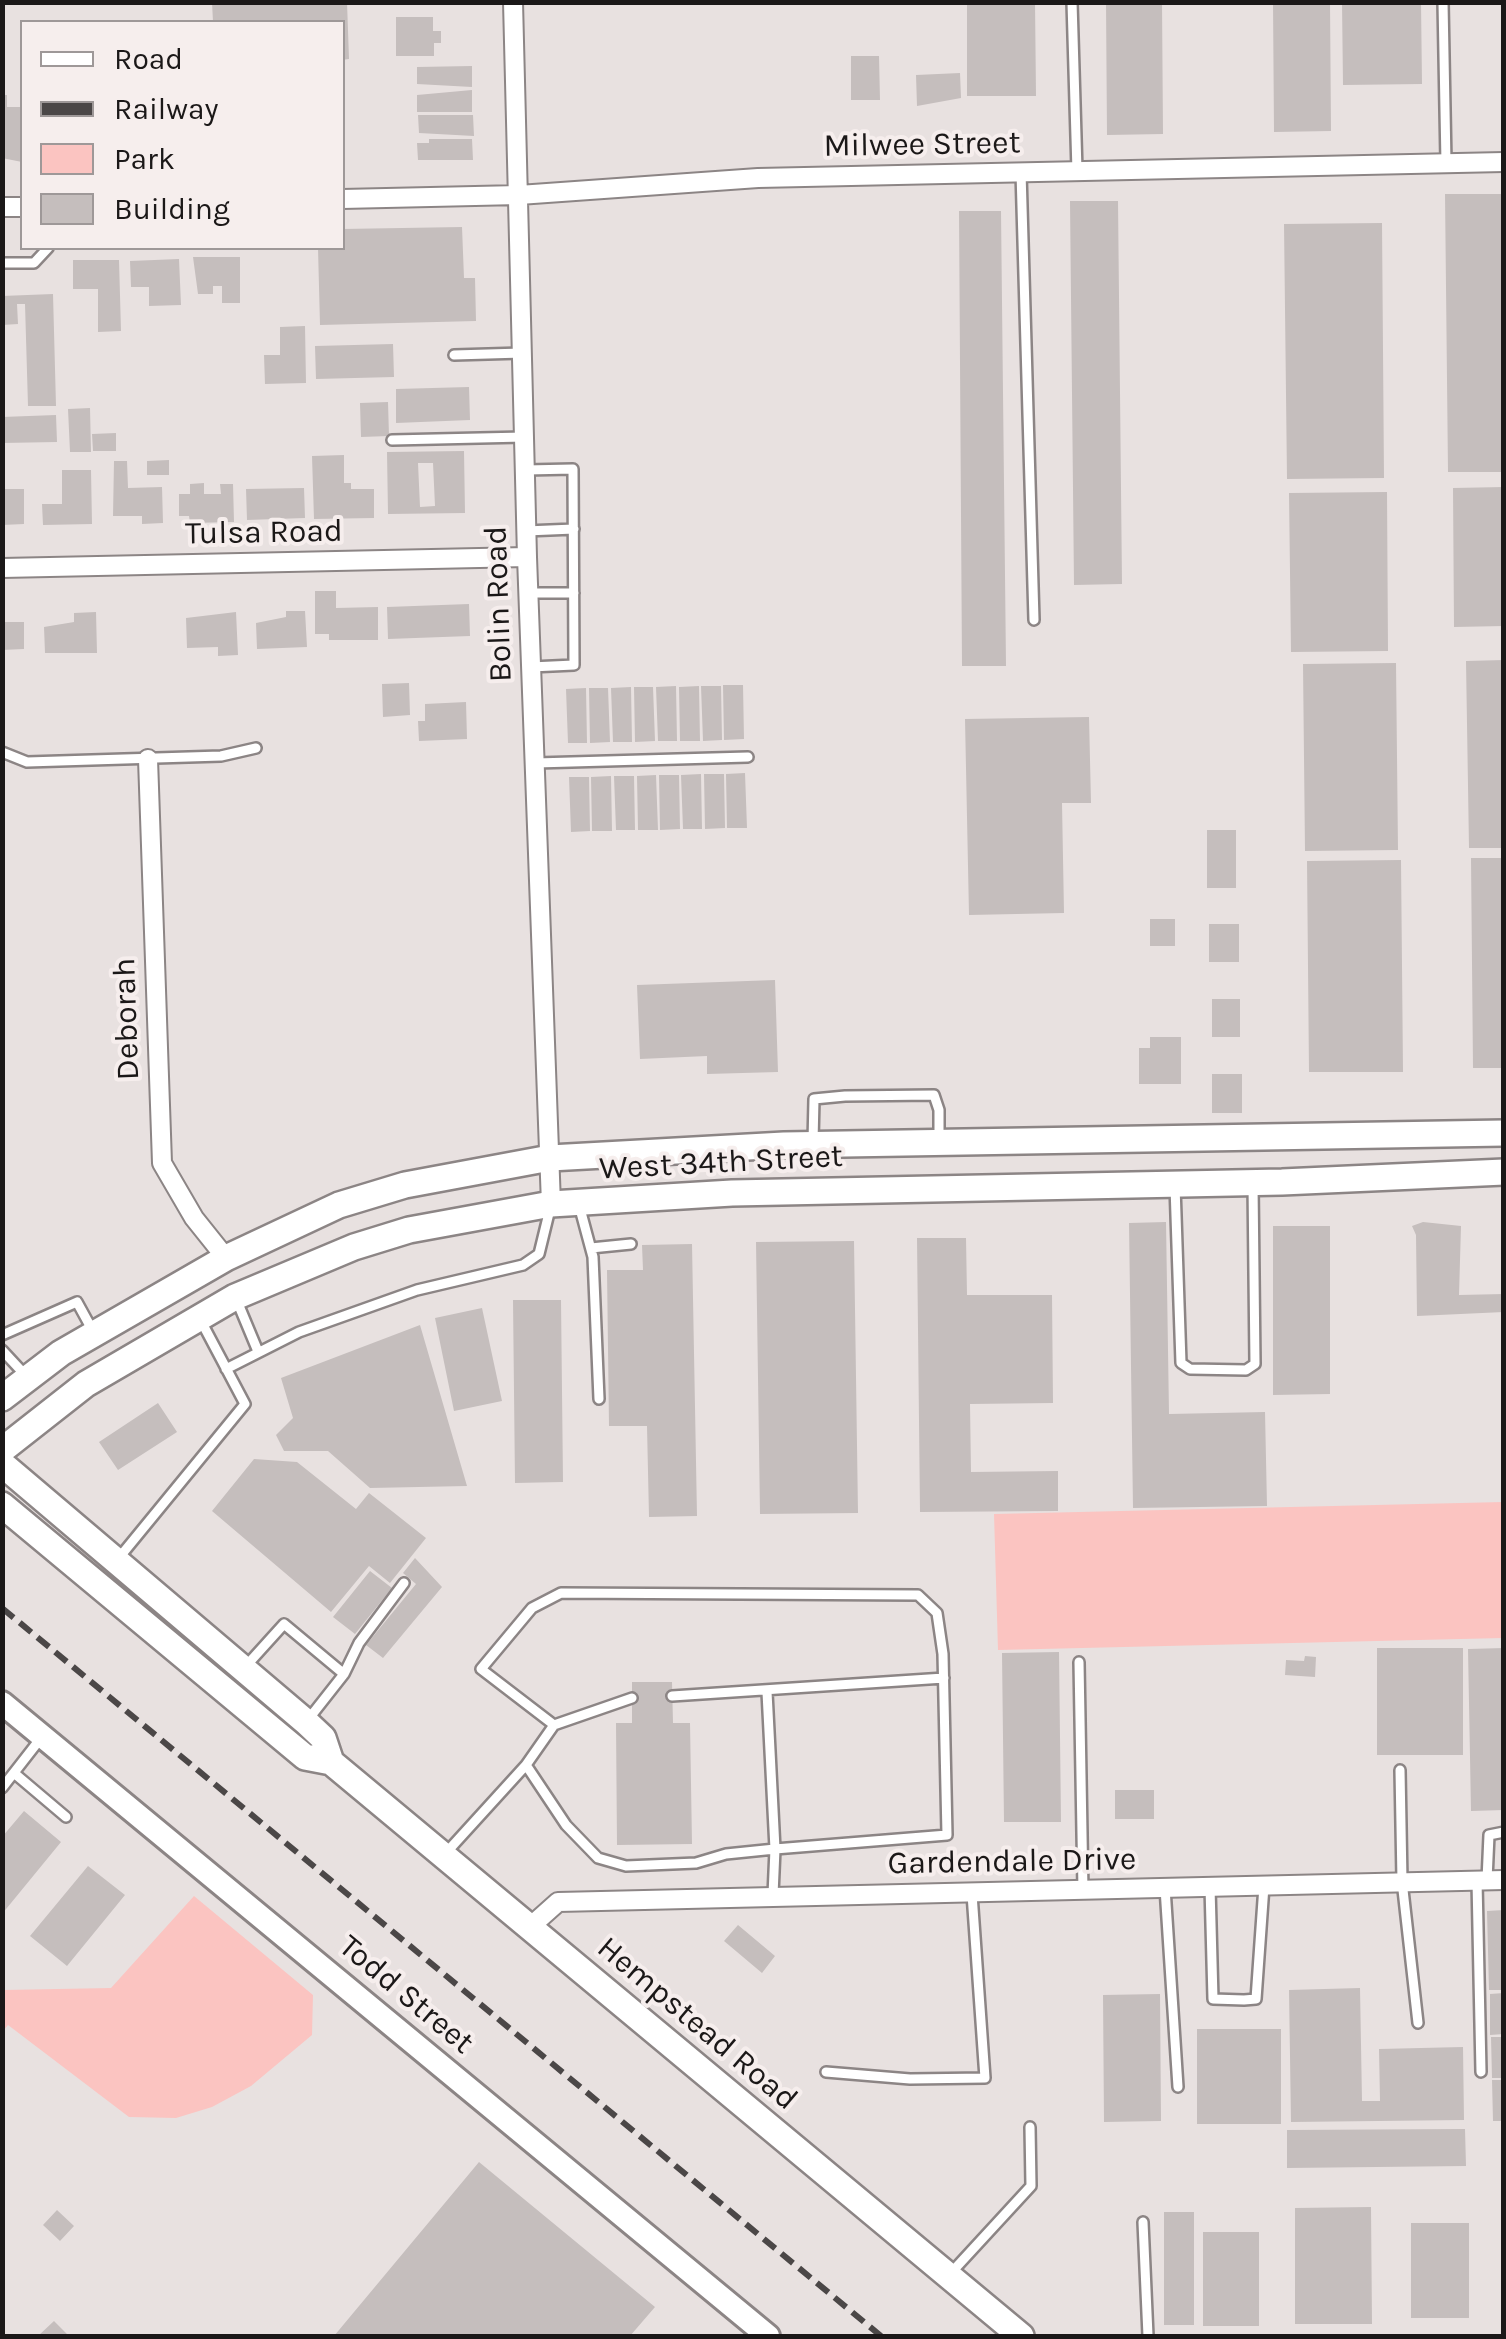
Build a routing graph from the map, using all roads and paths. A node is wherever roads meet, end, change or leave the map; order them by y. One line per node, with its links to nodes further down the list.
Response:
1 (514, 2): 8 (street, Bolin Road)
2 (1072, 2): 6 (lane)
3 (1442, 2): 5 (lane)
4 (1504, 162): 5 (street, Milwee Street)
5 (1446, 163): 6 (street, Milwee Street)
6 (1077, 171): 7 (street, Milwee Street)
7 (1022, 172): 8 (street, Milwee Street); 23 (lane)
8 (519, 195): 9 (street, Milwee Street); 12 (street, Bolin Road)
9 (345, 199)
10 (46, 250): 11 (lane)
11 (2, 263)
12 (522, 353): 13 (lane); 14 (street, Bolin Road)
13 (454, 355)
14 (524, 437): 15 (lane); 16 (street, Bolin Road)
15 (392, 440)
16 (525, 470): 17 (lane); 18 (street, Bolin Road)
17 (574, 529): 18 (lane); 22 (lane)
18 (526, 531): 19 (street, Bolin Road)
19 (526, 558): 20 (street, Tulsa Road); 21 (street, Bolin Road)
20 (2, 568)
21 (528, 593): 22 (lane); 24 (street, Bolin Road)
22 (574, 593): 24 (lane)
23 (1034, 620)
24 (531, 667): 29 (street, Bolin Road)
25 (256, 748): 28 (lane)
26 (2, 752): 28 (lane)
27 (748, 756): 29 (lane)
28 (148, 759): 42 (street, Deborah)
29 (534, 763): 33 (street, Bolin Road)
30 (1498, 1133): 31 (main road, West 34th Street); 34 (main road)
31 (928, 1143): 32 (main road, West 34th Street); 32 (lane); 37 (main road)
32 (813, 1145): 33 (main road, West 34th Street)
33 (550, 1158): 39 (street, Bolin Road); 42 (main road, West 34th Street)
34 (1499, 1172): 35 (main road, West 34th Street)
35 (1253, 1182): 36 (main road, West 34th Street); 36 (lane)
36 (1175, 1184): 37 (main road, West 34th Street)
37 (915, 1188): 38 (main road, West 34th Street)
38 (578, 1202): 39 (main road, West 34th Street); 41 (lane)
39 (551, 1204): 43 (main road, West 34th Street); 47 (lane)
40 (632, 1244): 41 (lane)
41 (591, 1248): 52 (lane)
42 (226, 1258): 45 (main road, West 34th Street)
43 (235, 1297): 44 (main road, West 34th Street); 47 (lane)
44 (199, 1318): 49 (lane); 53 (main road, West 34th Street)
45 (94, 1334): 46 (lane); 50 (main road, West 34th Street)
46 (2, 1335)
47 (257, 1349): 49 (lane)
48 (2, 1350): 50 (lane)
49 (226, 1368): 56 (lane)
50 (28, 1378): 51 (main road, West 34th Street)
51 (2, 1398)
52 (599, 1399)
53 (2, 1450)
54 (2, 1464): 56 (main road, Hempstead Road)
55 (2, 1506): 69 (main road, Hempstead Road)
56 (118, 1559): 59 (main road, Hempstead Road)
57 (404, 1583): 60 (lane)
58 (1078, 1662): 83 (lane)
59 (244, 1668): 60 (lane); 66 (main road, Hempstead Road)
60 (344, 1674): 66 (lane)
61 (944, 1678): 62 (lane); 67 (lane); 76 (lane)
62 (766, 1692): 63 (lane); 76 (lane)
63 (672, 1696)
64 (632, 1698): 67 (lane)
65 (2, 1703): 68 (street, Todd Street)
66 (306, 1722): 69 (main road, Hempstead Road)
67 (554, 1725): 70 (lane)
68 (42, 1736): 72 (lane); 94 (street, Todd Street)
69 (331, 1762): 77 (main road, Hempstead Road)
70 (526, 1765): 76 (lane); 77 (lane)
71 (1400, 1770): 79 (lane)
72 (14, 1773): 73 (lane); 74 (lane)
73 (2, 1788)
74 (66, 1818)
75 (1504, 1832): 78 (lane)
76 (776, 1849): 85 (lane)
77 (443, 1856): 86 (main road, Hempstead Road)
78 (1489, 1880): 79 (street, Gardendale Drive); 89 (lane)
79 (1402, 1881): 80 (street, Gardendale Drive); 87 (lane)
80 (1264, 1886): 81 (street, Gardendale Drive); 81 (lane)
81 (1210, 1887): 82 (street, Gardendale Drive)
82 (1165, 1888): 83 (street, Gardendale Drive); 90 (lane)
83 (1083, 1891): 84 (street, Gardendale Drive)
84 (972, 1894): 85 (street, Gardendale Drive); 88 (lane)
85 (774, 1895): 86 (street, Gardendale Drive)
86 (530, 1927): 93 (main road, Hempstead Road)
87 (1418, 2023)
88 (826, 2072)
89 (1481, 2072)
90 (1178, 2087)
91 (1030, 2127): 93 (lane)
92 (1143, 2222): 96 (lane)
93 (948, 2276): 95 (main road, Hempstead Road)
94 (768, 2336)
95 (1021, 2336)
96 (1148, 2336)

